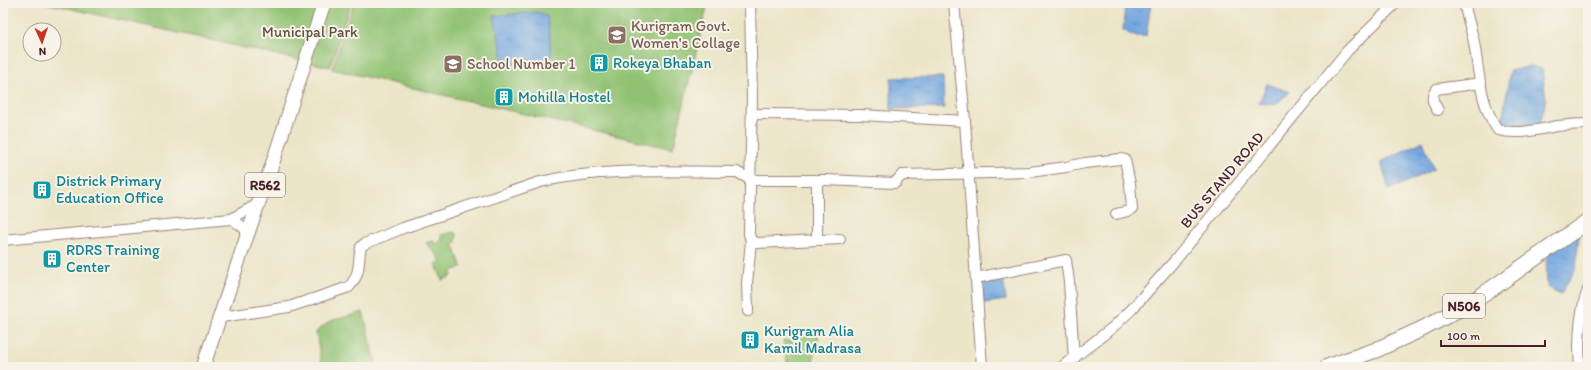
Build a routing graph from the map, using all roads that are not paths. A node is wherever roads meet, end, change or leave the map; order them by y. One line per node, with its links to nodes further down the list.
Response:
1 (324, 3): 14 (main road, R562)
2 (750, 3): 8 (street)
3 (954, 3): 9 (street)
4 (1396, 3): 27 (street, BUS STAND ROAD)
5 (1464, 3): 6 (street)
6 (1481, 83): 7 (street); 10 (street)
7 (1438, 110)
8 (752, 114): 9 (street); 12 (street)
9 (965, 121): 11 (street)
10 (1588, 124)
11 (967, 173): 13 (street); 15 (street); 23 (street)
12 (751, 180): 13 (street); 22 (street); 26 (street)
13 (817, 181): 21 (street)
14 (258, 204): 16 (street); 18 (main road, R562)
15 (1116, 214)
16 (231, 219): 18 (street); 20 (street)
17 (1584, 226): 31 (highway, N506)
18 (248, 232): 26 (main road, R562)
19 (840, 239): 21 (street)
20 (3, 240)
21 (814, 240): 22 (street)
22 (751, 241): 25 (street)
23 (976, 278): 27 (street); 29 (street)
24 (1588, 290): 32 (street)
25 (748, 310)
26 (221, 317): 28 (main road, R562)
27 (1074, 359): 30 (street, BUS STAND ROAD)
28 (204, 367)
29 (982, 367)
30 (1062, 367)
31 (1327, 367)
32 (1580, 367)

